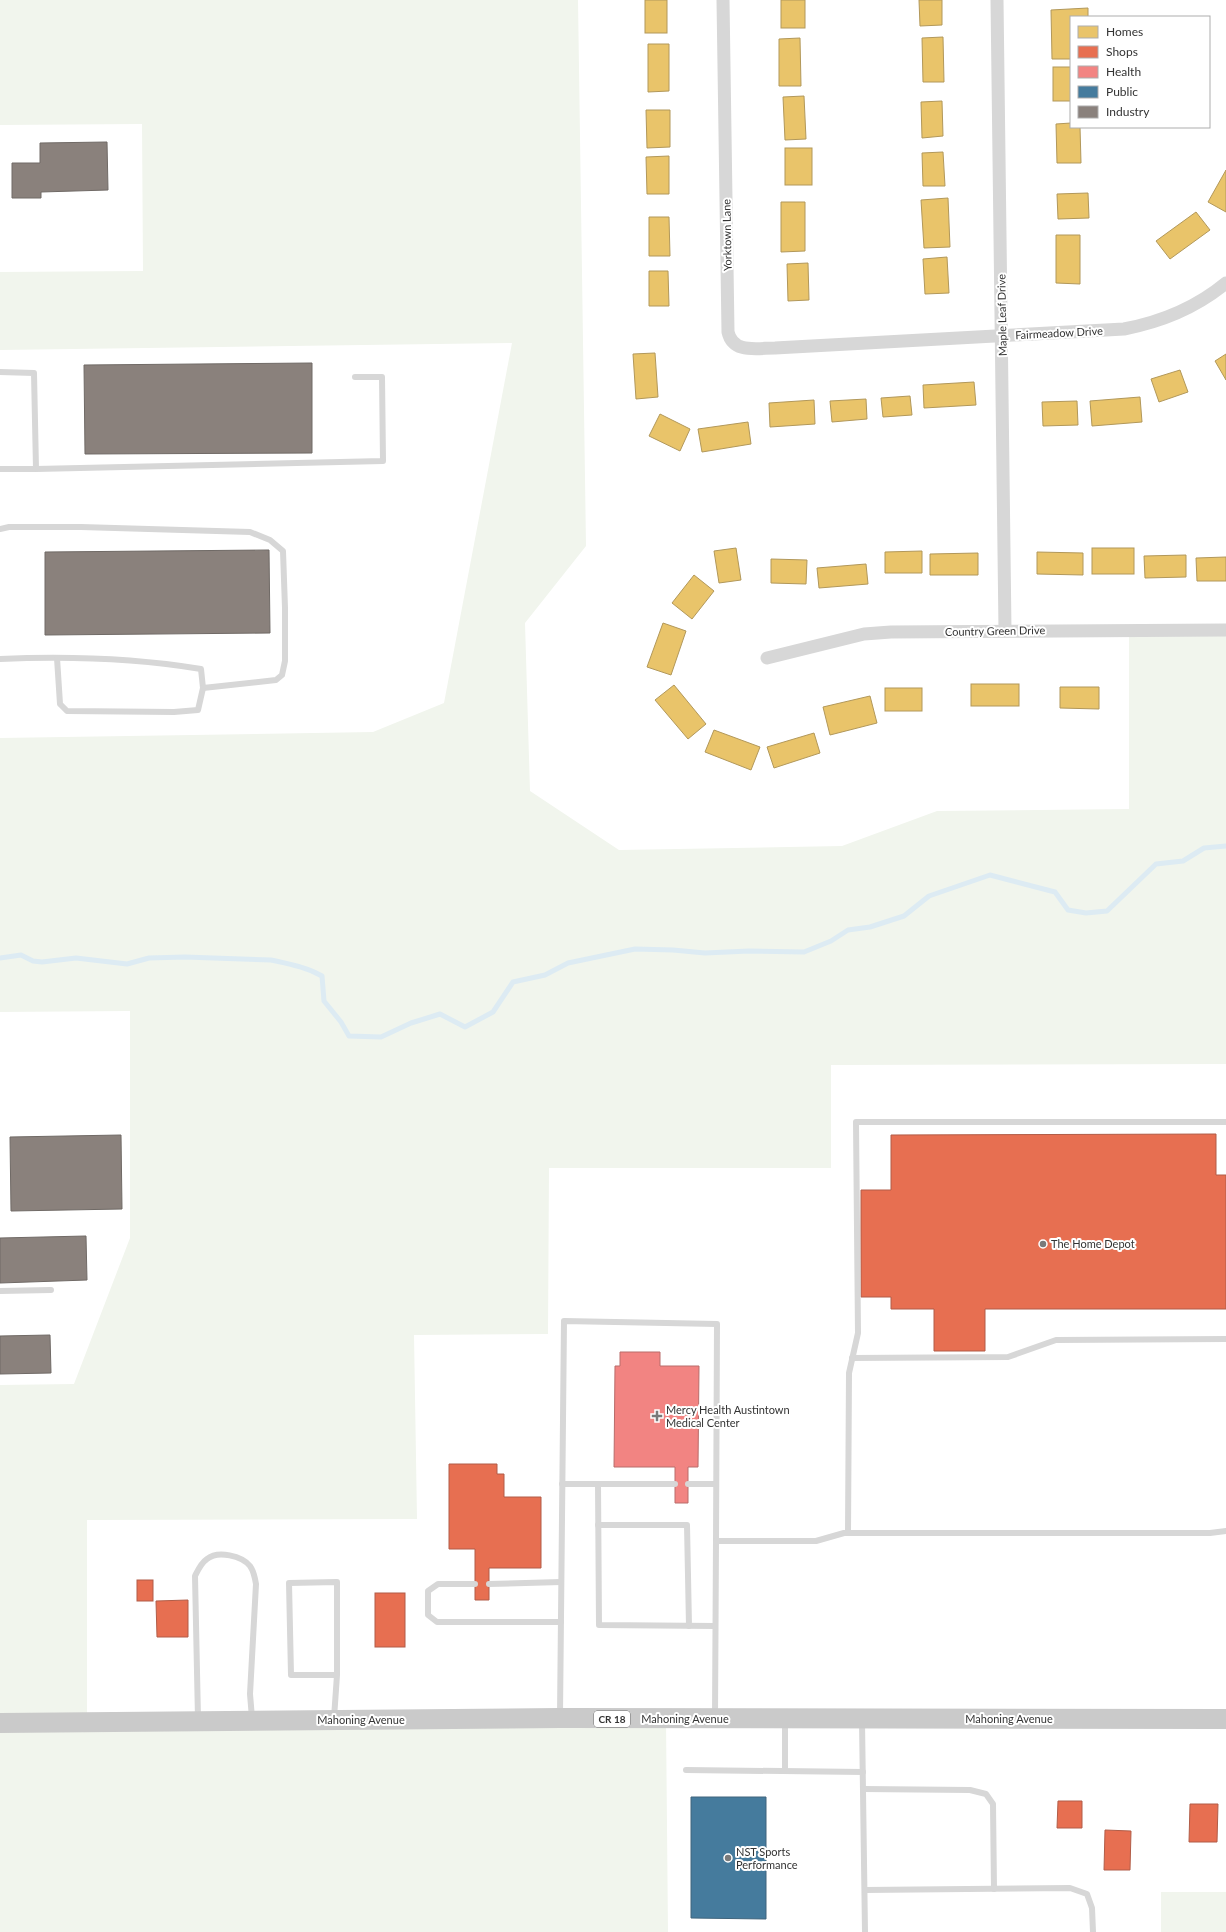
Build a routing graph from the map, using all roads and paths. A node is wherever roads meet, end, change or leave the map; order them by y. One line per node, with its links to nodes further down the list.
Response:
1 (723, 0): 5 (street, Yorktown Lane)
2 (997, 0): 4 (street, Maple Leaf Drive)
3 (1226, 283): 4 (street, Fairmeadow Drive)
4 (1002, 336): 5 (street, Fairmeadow Drive); 11 (street, Maple Leaf Drive)
5 (857, 343)
6 (0, 372): 9 (lane)
7 (355, 377): 9 (lane)
8 (0, 469): 9 (lane)
9 (36, 469)
10 (0, 529): 16 (lane)
11 (1005, 630): 12 (street, Country Green Drive); 14 (street, Country Green Drive)
12 (1226, 630)
13 (57, 658): 15 (lane); 16 (lane); 16 (lane)
14 (766, 658)
15 (0, 659)
16 (203, 688)
17 (1226, 1122): 21 (lane)
18 (51, 1290): 19 (lane)
19 (0, 1291)
20 (1226, 1339): 21 (lane)
21 (852, 1358): 29 (lane)
22 (562, 1484): 23 (lane); 26 (lane); 31 (lane)
23 (598, 1484): 24 (lane); 27 (lane)
24 (675, 1484)
25 (688, 1484): 26 (lane)
26 (716, 1484): 30 (lane)
27 (598, 1525): 35 (lane); 35 (lane)
28 (1226, 1531): 29 (lane)
29 (848, 1533): 30 (lane)
30 (716, 1541): 36 (lane)
31 (561, 1582): 33 (lane); 34 (lane)
32 (475, 1584): 34 (lane)
33 (489, 1584)
34 (561, 1622): 38 (lane)
35 (689, 1626): 36 (lane)
36 (716, 1626): 39 (lane)
37 (337, 1675): 37 (lane); 43 (lane)
38 (560, 1718): 39 (main road, Mahoning Avenue / CR 18); 43 (main road, Mahoning Avenue / CR 18)
39 (715, 1719): 40 (main road, Mahoning Avenue / CR 18)
40 (785, 1719): 41 (main road, Mahoning Avenue / CR 18); 48 (lane)
41 (862, 1719): 42 (main road, Mahoning Avenue / CR 18); 49 (lane)
42 (1226, 1719)
43 (334, 1720): 45 (main road, Mahoning Avenue / CR 18)
44 (198, 1721): 45 (main road, Mahoning Avenue / CR 18); 45 (lane); 46 (main road, Mahoning Avenue / CR 18)
45 (253, 1721)
46 (0, 1722)
47 (686, 1770): 48 (lane)
48 (785, 1771): 49 (lane)
49 (863, 1772): 50 (lane)
50 (863, 1789): 51 (lane); 52 (lane)
51 (994, 1889): 52 (lane); 54 (lane)
52 (865, 1890): 53 (lane)
53 (865, 1932)
54 (1092, 1932)

